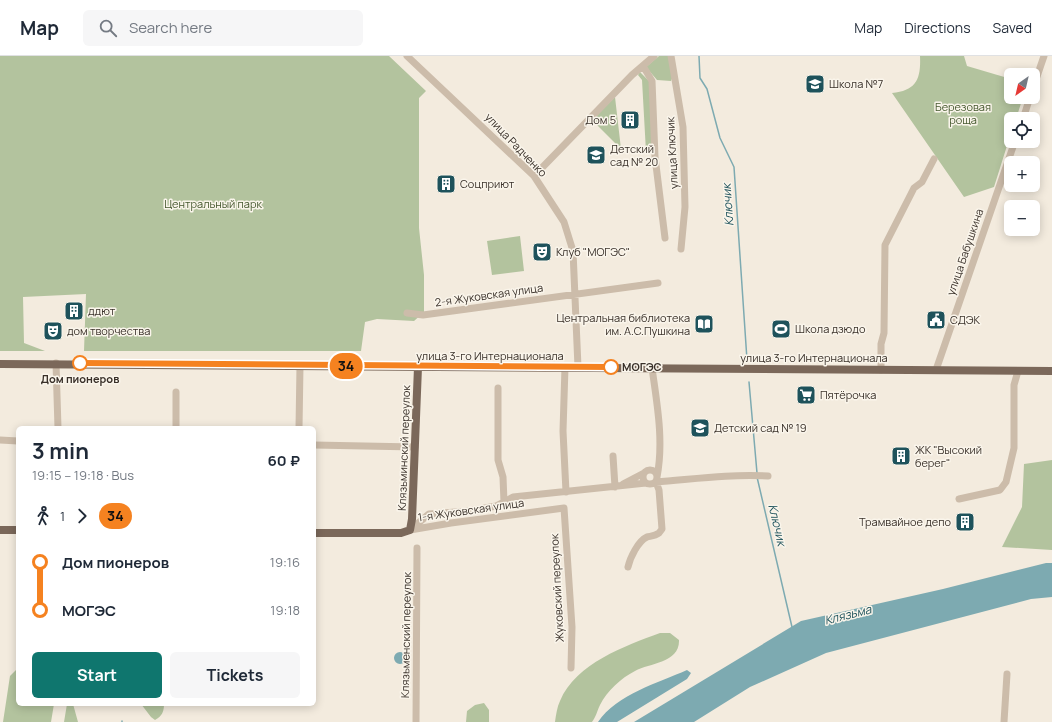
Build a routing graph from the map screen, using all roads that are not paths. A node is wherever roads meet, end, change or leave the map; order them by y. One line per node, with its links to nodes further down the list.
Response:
1 (407, 56): 9 (street, улица Радченко)
2 (654, 56): 5 (street)
3 (671, 56): 11 (street, улица Ключик)
4 (1044, 56): 6 (street)
5 (643, 66): 9 (street); 10 (street, улица Ключик)
6 (1040, 68)
7 (1013, 148): 23 (street, улица Бабушкина)
8 (934, 159): 22 (street)
9 (534, 176): 13 (street, улица Радченко)
10 (665, 238)
11 (681, 249)
12 (658, 283): 13 (street, 2-я Жуковская улица)
13 (575, 294): 14 (street, 2-я Жуковская улица); 20 (street, улица Радченко)
14 (407, 313)
15 (56, 363): 16 (main road, улица 3-го Интернационала); 17 (main road, улица 3-го Интернационала); 28 (street)
16 (0, 364)
17 (300, 366): 19 (main road, улица 3-го Интернационала); 30 (street)
18 (565, 366): 19 (main road, улица 3-го Интернационала); 20 (main road, улица 3-го Интернационала); 43 (street)
19 (418, 367): 34 (main road, Клязьминский переулок)
20 (578, 367): 21 (main road, улица 3-го Интернационала)
21 (652, 368): 22 (main road, улица 3-го Интернационала); 36 (street)
22 (880, 370): 23 (main road, улица 3-го Интернационала)
23 (936, 370): 24 (main road, улица 3-го Интернационала)
24 (1018, 371): 25 (main road, улица 3-го Интернационала); 44 (street)
25 (1052, 371)
26 (498, 388): 45 (street)
27 (176, 392): 29 (street)
28 (58, 426)
29 (176, 426)
30 (299, 426)
31 (0, 440): 32 (street)
32 (16, 441)
33 (316, 445): 34 (street)
34 (415, 447): 49 (main road, Клязьминский переулок)
35 (613, 456): 42 (street)
36 (659, 463): 37 (street); 40 (street)
37 (652, 470): 38 (street); 40 (street)
38 (644, 473): 41 (street); 42 (street)
39 (768, 476): 40 (street)
40 (656, 480): 41 (street); 52 (street)
41 (646, 483): 42 (street, 1-я Жуковская улица)
42 (617, 487): 43 (street, 1-я Жуковская улица)
43 (566, 492): 45 (street, 1-я Жуковская улица)
44 (959, 499)
45 (504, 502): 49 (street, 1-я Жуковская улица)
46 (564, 508): 49 (street, 1-я Жуковская улица); 53 (street, Жуковский переулок)
47 (0, 530): 48 (main road)
48 (16, 530)
49 (410, 530): 50 (main road)
50 (316, 533)
51 (418, 548): 55 (street, Клязьменский переулок)
52 (628, 567)
53 (571, 668)
54 (1007, 674): 56 (street)
55 (416, 722)
56 (1004, 722)

